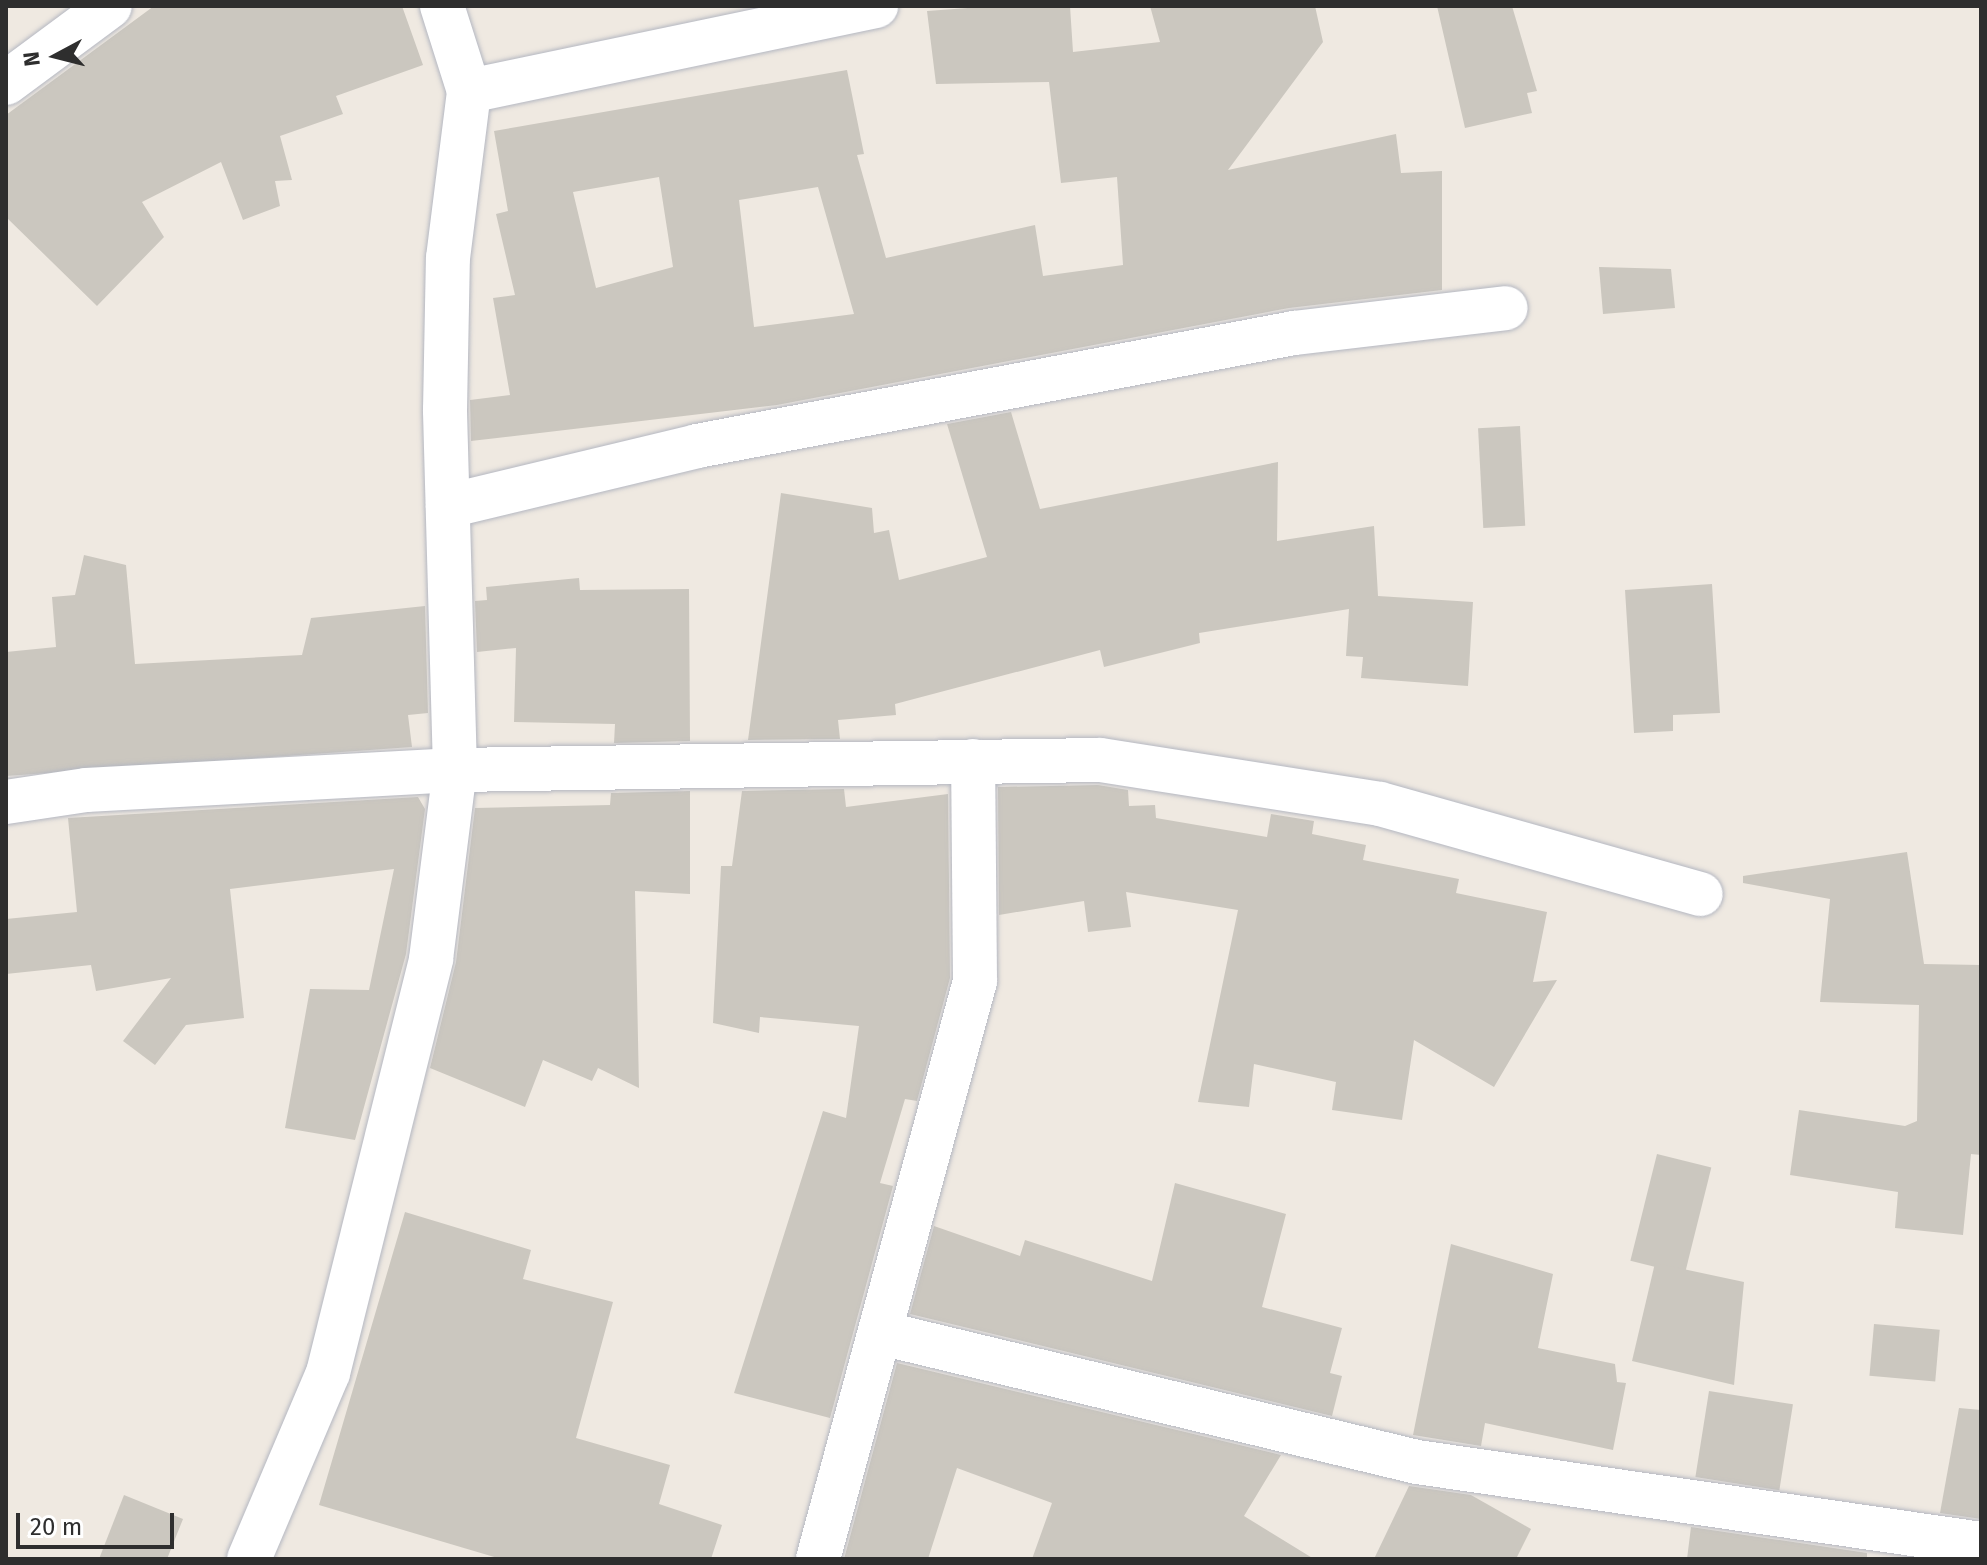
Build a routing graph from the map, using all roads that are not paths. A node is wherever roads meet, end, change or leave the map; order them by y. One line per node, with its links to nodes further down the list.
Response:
1 (110, 6): 4 (street)
2 (442, 6): 5 (street)
3 (876, 6): 5 (street)
4 (6, 83)
5 (469, 91): 7 (street)
6 (1506, 308): 7 (street)
7 (448, 506): 9 (street)
8 (973, 761): 9 (street); 11 (street); 12 (street)
9 (455, 770): 10 (street); 14 (street)
10 (6, 802)
11 (1701, 894)
12 (881, 1333): 13 (street); 15 (street)
13 (1981, 1544)
14 (249, 1559)
15 (818, 1559)

